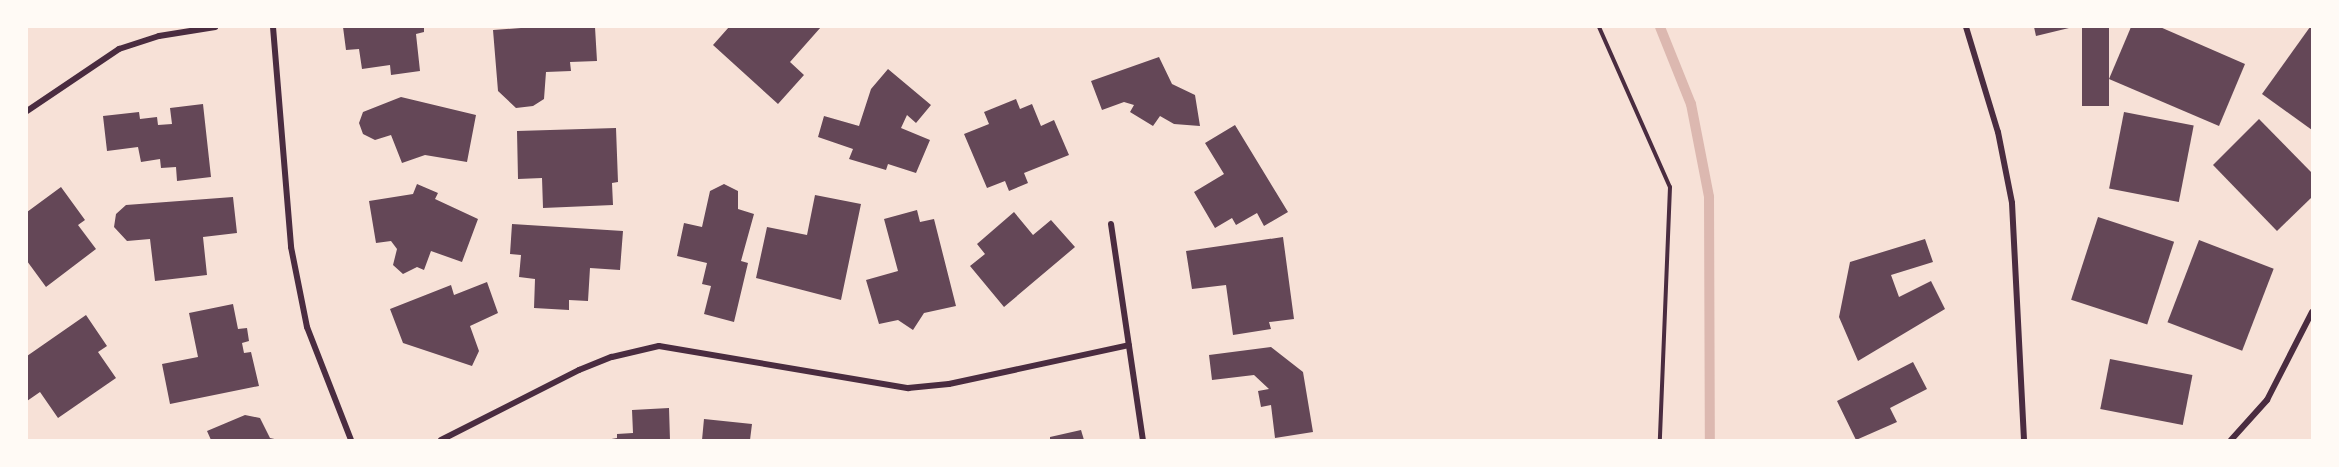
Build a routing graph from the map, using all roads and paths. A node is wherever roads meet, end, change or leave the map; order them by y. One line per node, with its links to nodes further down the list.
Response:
1 (215, 27): 5 (street)
2 (273, 27): 9 (street)
3 (1599, 27): 12 (path)
4 (1966, 27): 13 (street)
5 (27, 111)
6 (1111, 224): 8 (street)
7 (2312, 312): 14 (street)
8 (1129, 345): 10 (street); 11 (street)
9 (351, 440)
10 (441, 440)
11 (1143, 440)
12 (1660, 440)
13 (2024, 440)
14 (2231, 440)

